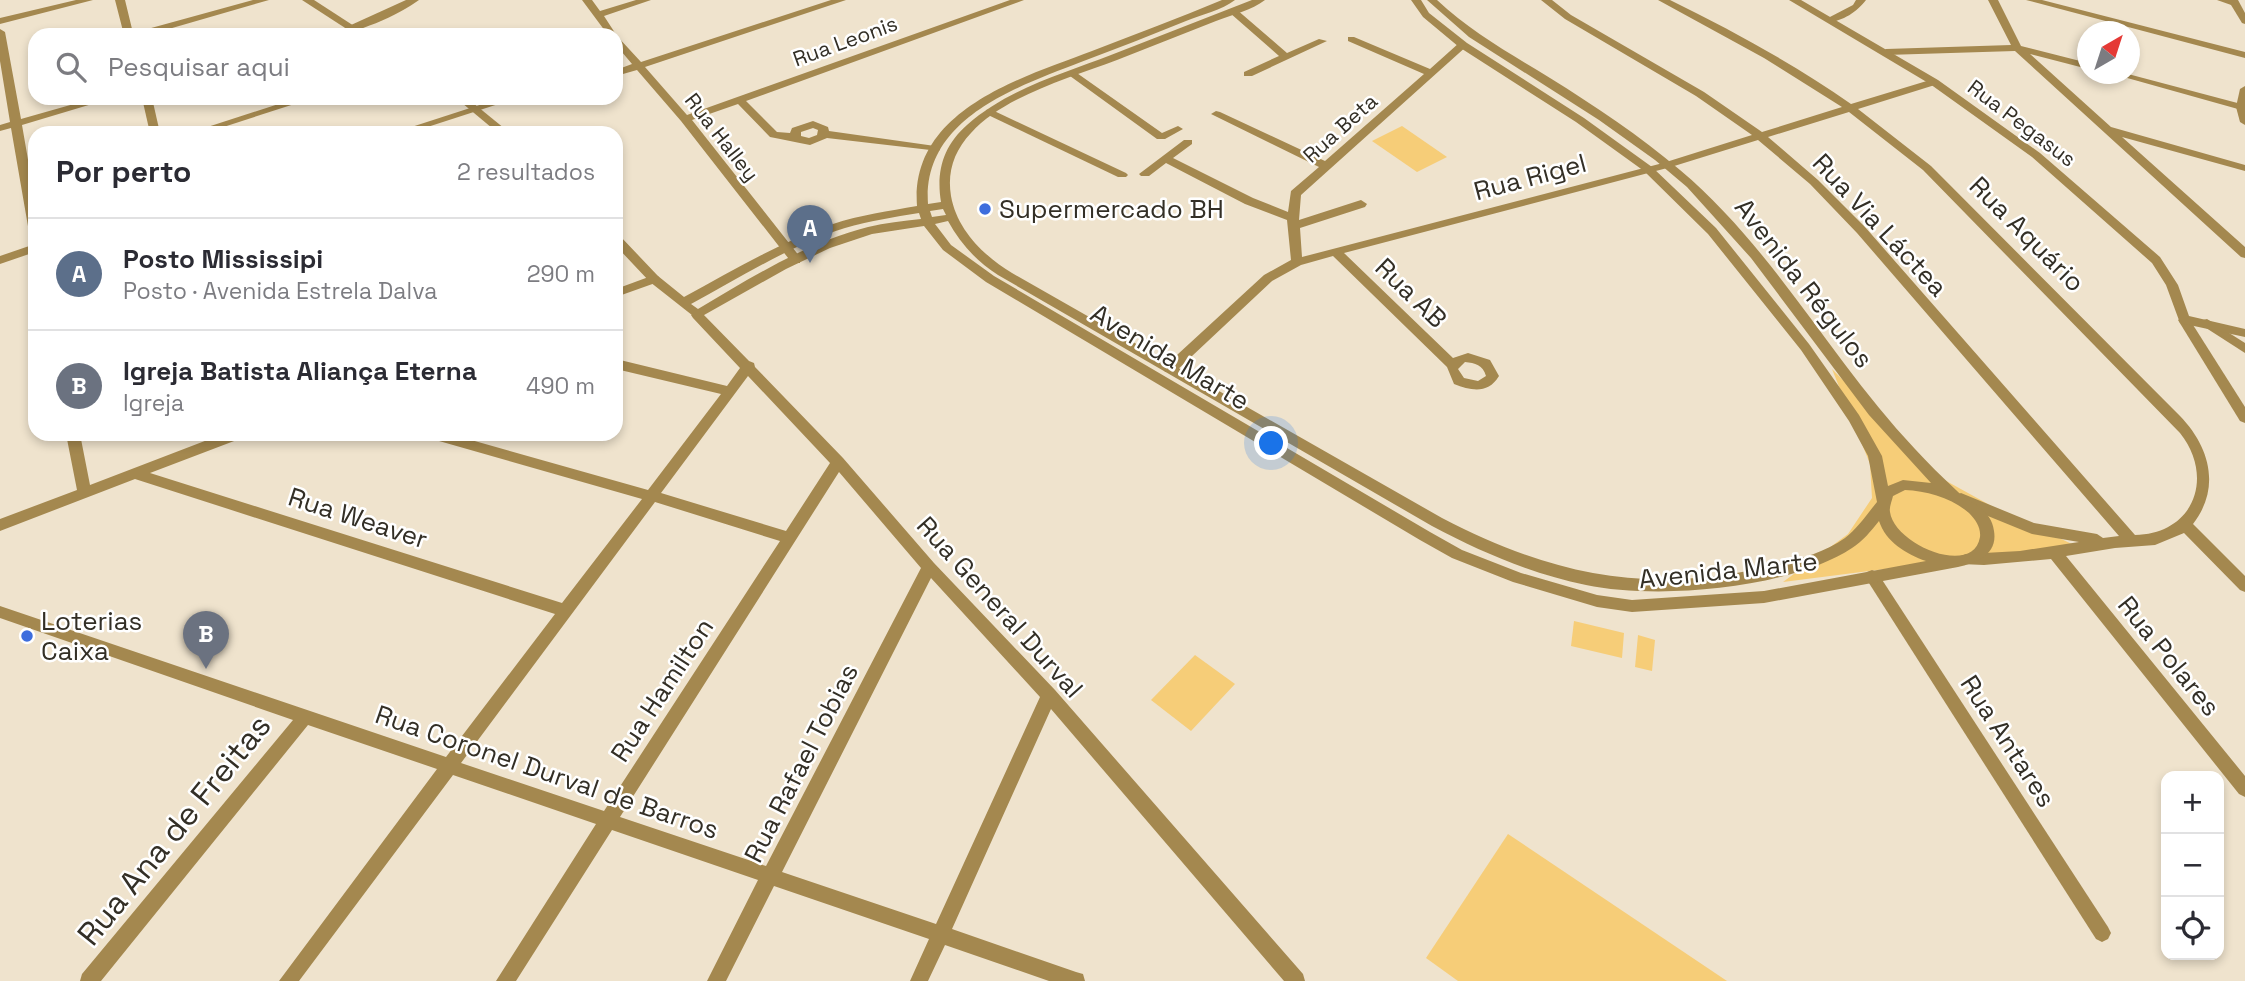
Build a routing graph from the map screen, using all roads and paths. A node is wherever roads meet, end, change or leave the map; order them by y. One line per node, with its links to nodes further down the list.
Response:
1 (88, 0): 25 (street)
2 (120, 0): 28 (street)
3 (264, 0): 29 (street)
4 (307, 0): 26 (street)
5 (414, 0): 22 (street)
6 (587, 0): 23 (street, Rua Halley)
7 (646, 0): 23 (street)
8 (841, 0): 43 (street)
9 (1019, 0): 51 (street, Rua Leonis)
10 (1260, 0): 21 (street)
11 (1416, 0): 36 (street, Avenida Régulos)
12 (1432, 0): 79 (street, Avenida Régulos)
13 (1546, 0): 73 (street, Rua Via Láctea)
14 (1663, 0): 57 (street, Rua Aquário)
15 (1794, 0): 24 (street, Rua Pegasus)
16 (1861, 0): 24 (street)
17 (1993, 0): 38 (street)
18 (2031, 0): 40 (street)
19 (2222, 0): 20 (street)
20 (2233, 1): 27 (street)
21 (1228, 5): 41 (street); 46 (street); 76 (street)
22 (382, 15): 26 (street); 31 (street)
23 (597, 15): 32 (street, Rua Halley)
24 (1831, 20): 39 (street, Rua Pegasus)
25 (0, 21)
26 (341, 21): 30 (street)
27 (2245, 22)
28 (127, 28)
29 (162, 28)
30 (352, 28)
31 (364, 28)
32 (608, 28)
33 (0, 32): 64 (street)
34 (1351, 39): 45 (street)
35 (1322, 41): 41 (street)
36 (1463, 45): 45 (street, Rua Beta); 82 (street, Avenida Régulos)
37 (623, 47): 43 (street, Rua Halley)
38 (2017, 48): 39 (street); 42 (street); 70 (street)
39 (1886, 52): 49 (street, Rua Pegasus)
40 (2245, 55)
41 (1286, 57): 47 (street)
42 (2077, 63)
43 (640, 68): 44 (street); 62 (street, Rua Halley)
44 (623, 72)
45 (1431, 73): 80 (street, Rua Beta)
46 (1074, 74): 60 (street); 71 (street)
47 (1248, 74)
48 (2140, 80): 58 (street)
49 (1934, 82): 57 (street, Rua Rigel); 102 (street, Rua Pegasus)
50 (2245, 89): 58 (street)
51 (739, 99): 62 (street, Rua Leonis); 74 (street)
52 (82, 105): 64 (street)
53 (149, 105): 65 (street)
54 (285, 105): 66 (street)
55 (472, 105): 59 (street)
56 (487, 105): 59 (street)
57 (1852, 107): 73 (street, Rua Rigel); 122 (street, Rua Aquário)
58 (2243, 107): 63 (street)
59 (476, 108): 67 (street); 68 (street)
60 (990, 112): 77 (street); 84 (street)
61 (1216, 114): 80 (street)
62 (685, 119): 91 (street, Rua Halley)
63 (2245, 122)
64 (14, 124): 69 (street); 85 (street)
65 (153, 126)
66 (217, 126)
67 (420, 126)
68 (497, 126)
69 (0, 128)
70 (2105, 128): 81 (street); 94 (street)
71 (1178, 130)
72 (824, 134): 74 (street); 74 (street); 76 (street)
73 (1759, 135): 79 (street, Rua Rigel); 126 (street, Rua Via Láctea)
74 (794, 136)
75 (1188, 142): 78 (street)
76 (935, 149): 77 (street); 88 (street)
77 (951, 151): 87 (street)
78 (1166, 159): 83 (street); 89 (street)
79 (1667, 165): 82 (street, Rua Rigel); 119 (street, Avenida Régulos)
80 (1326, 166): 89 (street, Rua Beta)
81 (2245, 168)
82 (1648, 169): 93 (street, Rua Rigel); 120 (street, Avenida Régulos)
83 (1145, 174)
84 (1122, 175)
85 (28, 196)
86 (1361, 204): 89 (street)
87 (948, 211): 88 (street); 109 (street, Avenida Marte)
88 (925, 216): 91 (street); 96 (street); 109 (street, Avenida Marte)
89 (1293, 222): 97 (street, Rua Beta)
90 (623, 246): 98 (street, Rua General Durval)
91 (785, 249): 96 (street, Rua Halley); 100 (street)
92 (28, 250): 95 (street)
93 (1337, 253): 97 (street, Rua Rigel); 108 (street, Rua AB)
94 (2245, 254)
95 (0, 260)
96 (796, 260): 101 (street)
97 (1297, 262): 109 (street, Rua Rigel)
98 (654, 279): 99 (street); 100 (street, Rua General Durval)
99 (623, 290)
100 (683, 303): 101 (street, Rua General Durval)
101 (697, 315): 107 (street, Rua General Durval)
102 (2184, 320): 103 (street); 111 (street, Rua Pegasus)
103 (2207, 323): 104 (street); 105 (street)
104 (2245, 333)
105 (2245, 349)
106 (623, 366): 110 (street)
107 (749, 366): 110 (street); 115 (street, Rua General Durval)
108 (1453, 366)
109 (1165, 374): 121 (street, Avenida Marte); 124 (street, Avenida Marte)
110 (728, 391): 118 (street)
111 (2245, 418)
112 (74, 441): 117 (street)
113 (219, 441): 116 (street)
114 (457, 441): 118 (street)
115 (838, 461): 125 (street, Rua Hamilton); 130 (street, Rua General Durval)
116 (134, 473): 117 (street); 135 (street, Rua Weaver)
117 (84, 492): 123 (street)
118 (652, 496): 125 (street); 135 (street)
119 (1955, 496): 120 (street); 127 (street, Avenida Régulos); 129 (street)
120 (1882, 504): 129 (street); 131 (street, Avenida Marte)
121 (1437, 522): 124 (street); 131 (street, Avenida Marte)
122 (2184, 524): 126 (street); 133 (street)
123 (0, 525)
124 (1425, 536): 134 (street, Avenida Marte)
125 (789, 538): 141 (street, Rua Hamilton)
126 (2132, 540): 127 (street)
127 (2113, 542): 128 (street, Avenida Marte)
128 (2056, 554): 129 (street, Avenida Marte); 140 (street, Rua Polares)
129 (1962, 561): 132 (street, Avenida Marte)
130 (929, 566): 137 (street, Rua General Durval); 142 (street, Rua Rafael Tobias)
131 (1750, 575): 134 (street)
132 (1872, 576): 134 (street, Avenida Marte); 143 (street, Rua Antares)
133 (2245, 586)
134 (1763, 597)
135 (566, 611): 139 (street)
136 (1, 614): 138 (street, Rua Coronel Durval de Barros)
137 (1049, 695): 144 (street); 151 (street, Rua General Durval)
138 (305, 717): 139 (street, Rua Coronel Durval de Barros); 145 (street, Rua Ana de Freitas)
139 (449, 766): 141 (street, Rua Coronel Durval de Barros); 146 (street)
140 (2245, 789)
141 (608, 820): 142 (street, Rua Coronel Durval de Barros); 147 (street, Rua Hamilton)
142 (771, 876): 144 (street, Rua Coronel Durval de Barros); 148 (street, Rua Rafael Tobias)
143 (2102, 933)
144 (940, 934): 149 (street); 150 (street, Rua Coronel Durval de Barros)
145 (89, 981)
146 (288, 981)
147 (505, 981)
148 (716, 981)
149 (919, 981)
150 (1076, 981)
151 (1296, 981)

